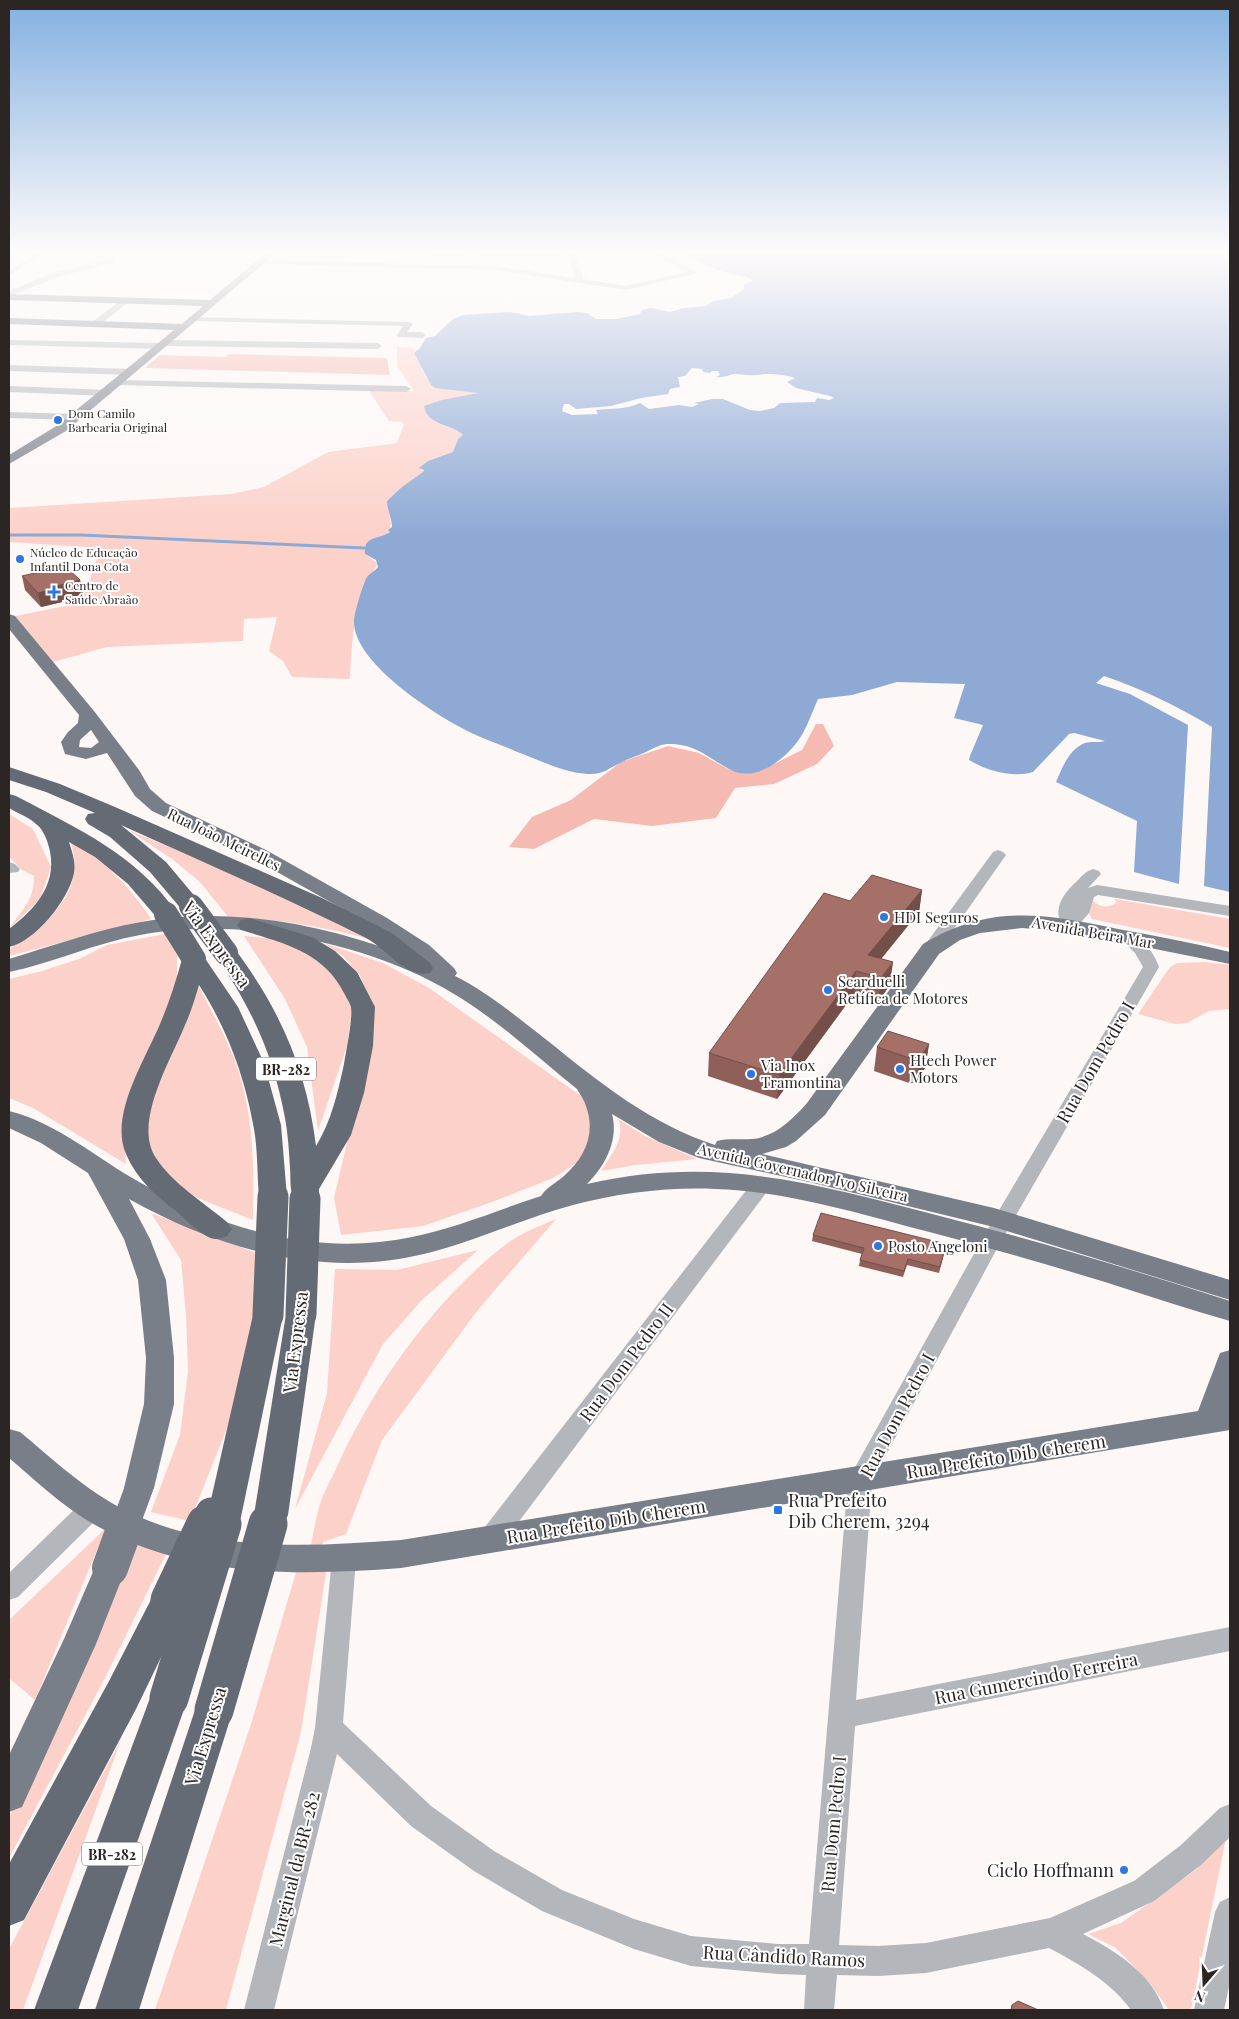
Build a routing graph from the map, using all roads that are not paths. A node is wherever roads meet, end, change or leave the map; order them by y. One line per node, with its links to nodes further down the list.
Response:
1 (157, 348): 3 (main road)
2 (9, 368): 3 (street)
3 (130, 372): 4 (main road)
4 (117, 383): 6 (street); 7 (main road)
5 (9, 389): 7 (street)
6 (406, 389)
7 (107, 393): 9 (main road)
8 (9, 414): 9 (street)
9 (75, 417): 10 (main road)
10 (9, 460)
11 (9, 618): 12 (main road, Rua João Meirelles)
12 (88, 715): 13 (main road, Rua João Meirelles); 13 (main road)
13 (108, 743): 29 (main road, Rua João Meirelles)
14 (9, 774): 28 (highway); 35 (highway, Via Expressa / BR-282, bridge)
15 (9, 800): 16 (highway, Via Expressa / BR-282)
16 (44, 819): 24 (highway); 26 (highway, Via Expressa / BR-282, bridge)
17 (998, 855): 21 (street)
18 (1093, 874): 22 (street)
19 (1230, 911): 22 (street)
20 (249, 925): 27 (main road, Avenida Governador Ivo Silveira); 28 (main road, Avenida Governador Ivo Silveira); 35 (highway)
21 (957, 925): 22 (main road, Avenida Beira Mar); 32 (main road, Avenida Beira Mar)
22 (1070, 925): 23 (main road, Avenida Beira Mar)
23 (1126, 936): 25 (main road, Avenida Beira Mar); 38 (street, Rua Dom Pedro I)
24 (9, 940)
25 (1230, 958)
26 (194, 959): 37 (highway); 46 (highway, Via Expressa / BR-282, bridge)
27 (9, 966)
28 (422, 968): 29 (main road, Avenida Governador Ivo Silveira)
29 (463, 989): 30 (main road, Avenida Governador Ivo Silveira)
30 (587, 1086): 32 (main road, Avenida Governador Ivo Silveira); 36 (main road)
31 (9, 1119): 33 (main road, Avenida Governador Ivo Silveira)
32 (675, 1138): 38 (main road, Avenida Governador Ivo Silveira)
33 (94, 1164): 37 (main road, Avenida Governador Ivo Silveira); 53 (main road, bridge)
34 (762, 1184): 36 (main road, Avenida Governador Ivo Silveira); 38 (main road, Avenida Governador Ivo Silveira); 47 (street, Rua Dom Pedro II)
35 (305, 1194): 60 (highway, Via Expressa / BR-282, bridge)
36 (529, 1210): 37 (main road, Avenida Governador Ivo Silveira)
37 (217, 1229)
38 (998, 1230): 39 (main road, Avenida Governador Ivo Silveira); 40 (main road, Avenida Governador Ivo Silveira); 44 (street, Rua Dom Pedro I)
39 (1230, 1290)
40 (1230, 1311)
41 (1229, 1371): 42 (main road)
42 (1220, 1420): 44 (main road, Rua Prefeito Dib Cherem)
43 (9, 1441): 45 (main road, Rua Prefeito Dib Cherem)
44 (860, 1480): 47 (main road, Rua Prefeito Dib Cherem); 51 (street, Rua Dom Pedro I)
45 (92, 1508): 48 (main road, Rua Prefeito Dib Cherem); 49 (street)
46 (217, 1515): 55 (highway, bridge); 59 (highway, Via Expressa / BR-282, bridge)
47 (490, 1540): 48 (main road, Rua Prefeito Dib Cherem)
48 (344, 1559): 52 (street)
49 (9, 1589)
50 (1230, 1639): 51 (street, Rua Gumercindo Ferreira)
51 (841, 1716): 58 (street, Rua Dom Pedro I)
52 (329, 1728): 58 (street, Rua Cândido Ramos); 61 (street, Marginal da BR-282)
53 (9, 1794)
54 (1230, 1818): 57 (street, Rua Cândido Ramos)
55 (9, 1906)
56 (1230, 1912): 64 (street)
57 (1050, 1933): 58 (street, Rua Cândido Ramos); 63 (street)
58 (822, 1960): 62 (street, Rua Dom Pedro I)
59 (56, 2010)
60 (117, 2010)
61 (258, 2010)
62 (819, 2010)
63 (1148, 2010)
64 (1208, 2010)

